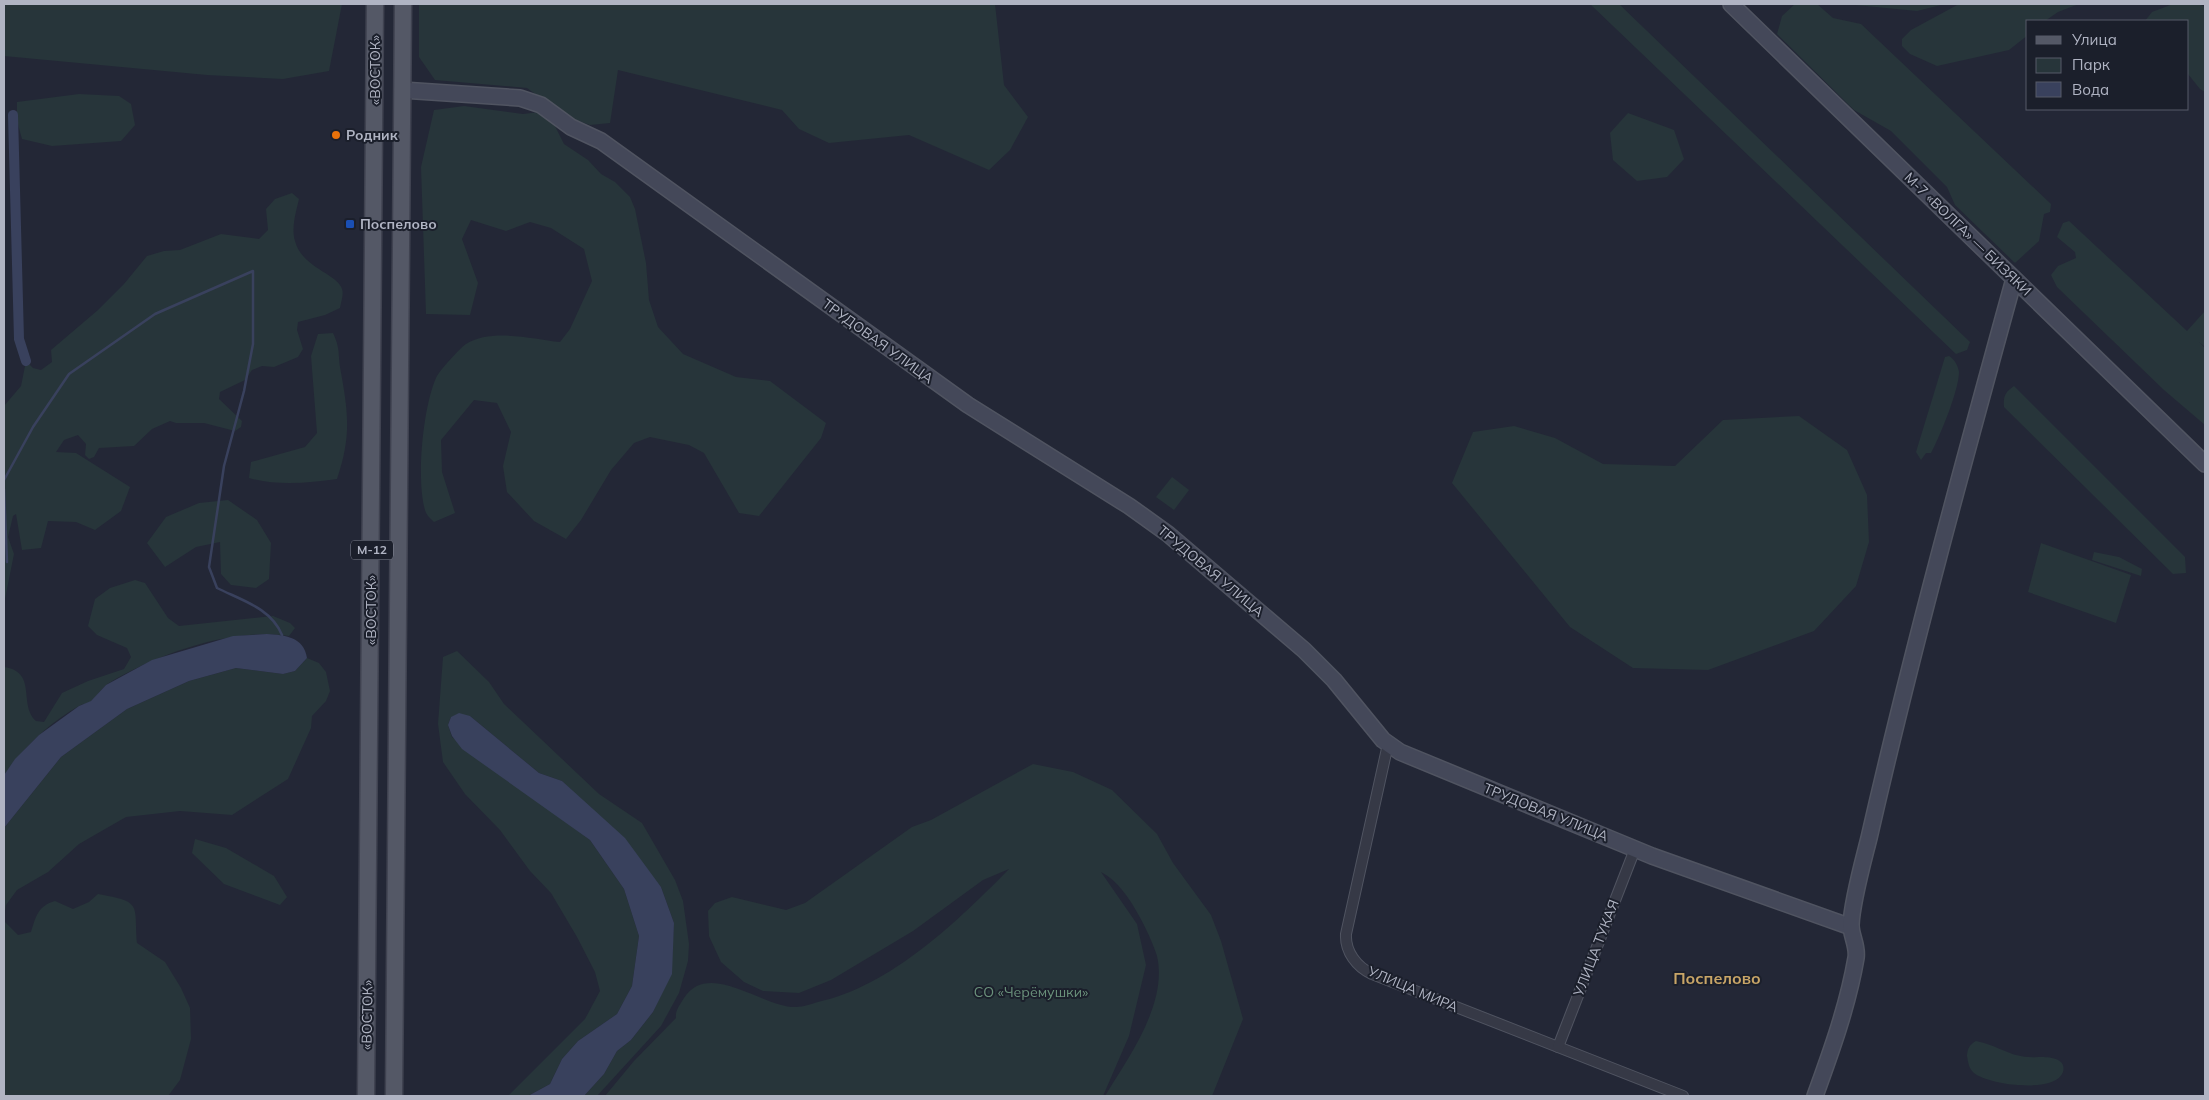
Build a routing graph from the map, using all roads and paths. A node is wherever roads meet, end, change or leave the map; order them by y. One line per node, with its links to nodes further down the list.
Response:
1 (375, 4): 11 (main road, «ВОСТОК» / М-12)
2 (403, 4): 4 (main road, «ВОСТОК» / М-12)
3 (1731, 4): 5 (street, М-7 «ВОЛГА» — БИЗЯКИ)
4 (402, 90): 7 (street, ТРУДОВАЯ УЛИЦА); 12 (main road, «ВОСТОК» / М-12)
5 (2014, 279): 6 (street, М-7 «ВОЛГА» — БИЗЯКИ); 9 (street)
6 (2205, 464)
7 (1388, 744): 8 (street, ТРУДОВАЯ УЛИЦА); 10 (street, УЛИЦА МИРА)
8 (1635, 849): 9 (street, ТРУДОВАЯ УЛИЦА); 10 (street, УЛИЦА ТУКАЯ)
9 (1851, 927): 14 (street)
10 (1558, 1047): 13 (street, УЛИЦА МИРА)
11 (366, 1096)
12 (394, 1096)
13 (1683, 1096)
14 (1815, 1096)

